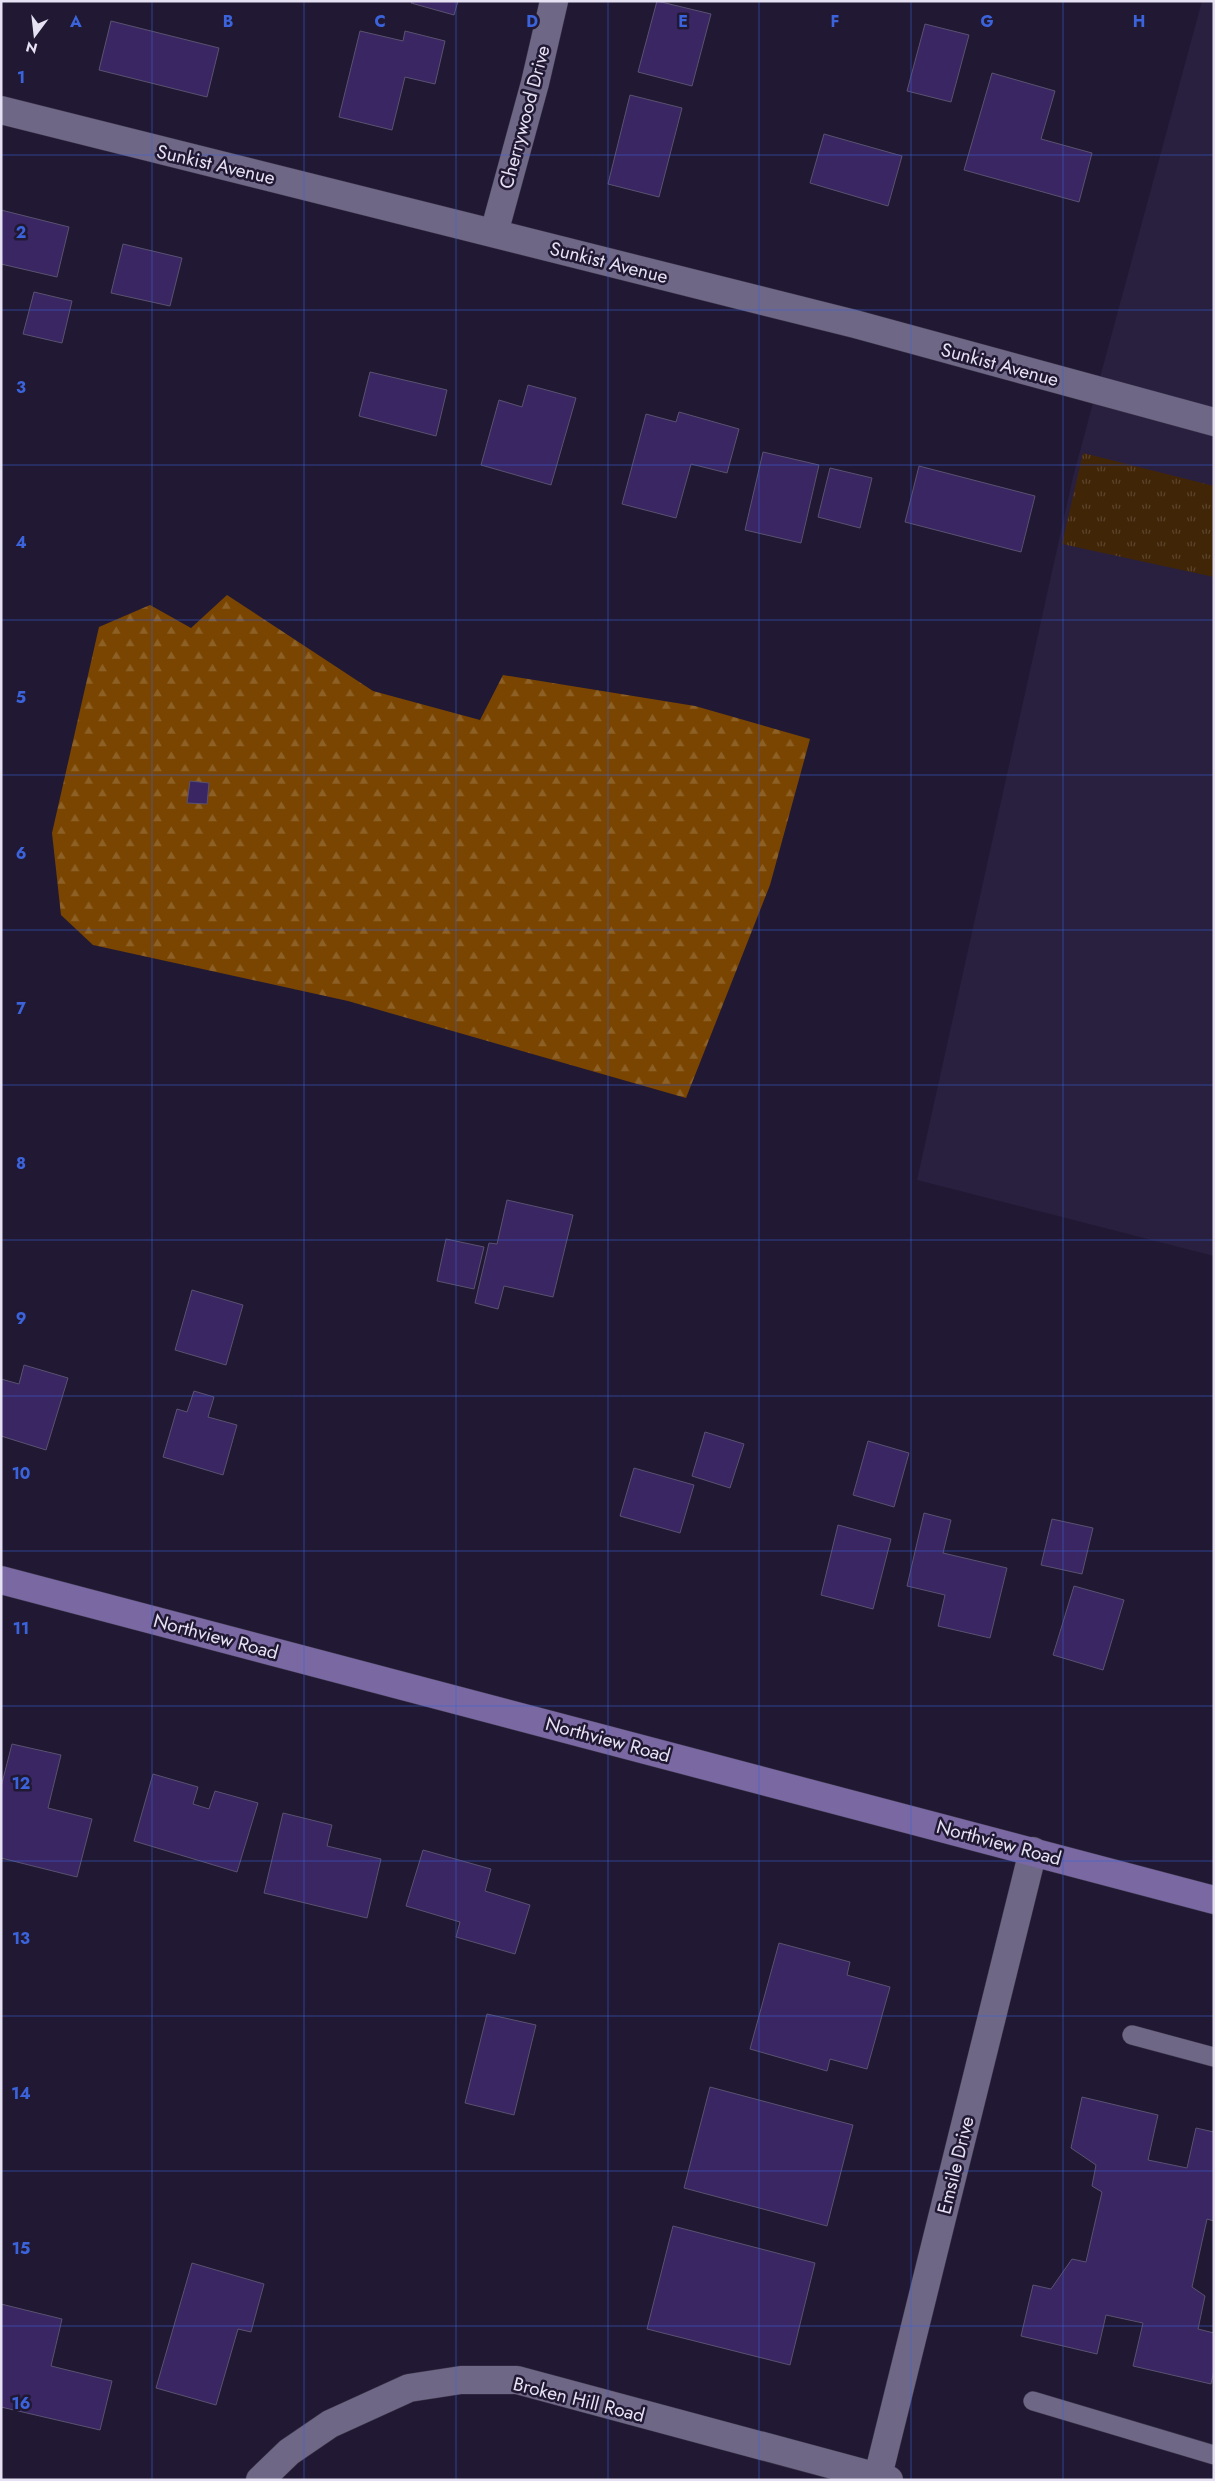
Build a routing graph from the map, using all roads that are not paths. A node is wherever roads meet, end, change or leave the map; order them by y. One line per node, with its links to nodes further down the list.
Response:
1 (554, 1): 3 (street, Cherrywood Drive)
2 (1, 110): 3 (street, Sunkist Avenue)
3 (494, 233): 4 (street, Sunkist Avenue)
4 (1214, 422)
5 (1, 1580): 6 (street, Northview Road)
6 (1033, 1851): 7 (street, Northview Road); 12 (street, Emsile Drive)
7 (1214, 1900)
8 (1132, 2035): 9 (lane)
9 (1214, 2057)
10 (1033, 2401): 11 (lane)
11 (1214, 2456)
12 (881, 2479): 13 (street, Broken Hill Road)
13 (260, 2480)

